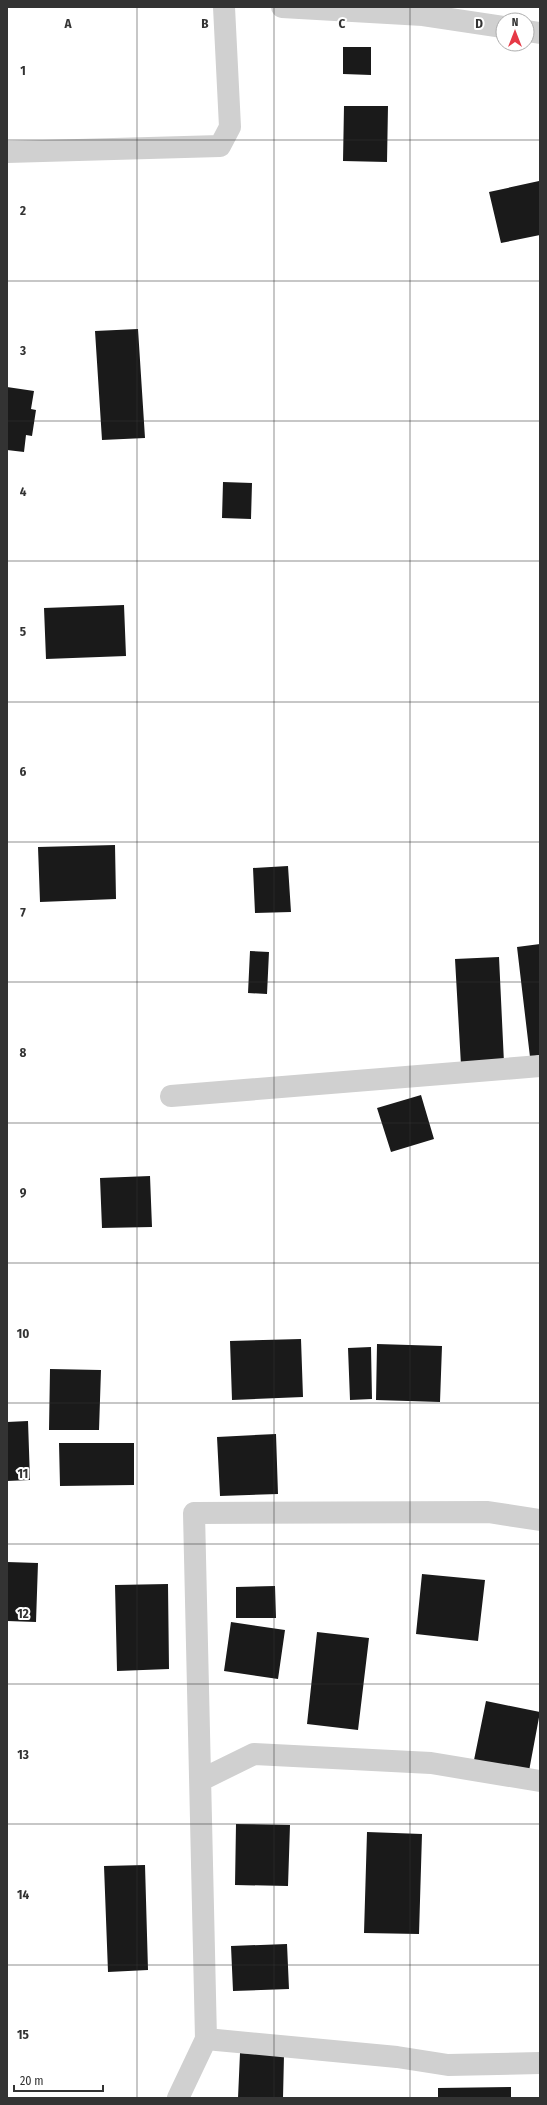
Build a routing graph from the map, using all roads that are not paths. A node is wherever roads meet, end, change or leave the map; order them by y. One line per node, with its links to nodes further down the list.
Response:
1 (224, 7): 4 (street)
2 (282, 7): 3 (street)
3 (495, 26)
4 (7, 152)
5 (540, 1066): 6 (street)
6 (171, 1096)
7 (540, 1520): 8 (street)
8 (201, 1780): 9 (street); 10 (street)
9 (540, 1781)
10 (206, 2039): 11 (street); 12 (street)
11 (540, 2063)
12 (178, 2098)

